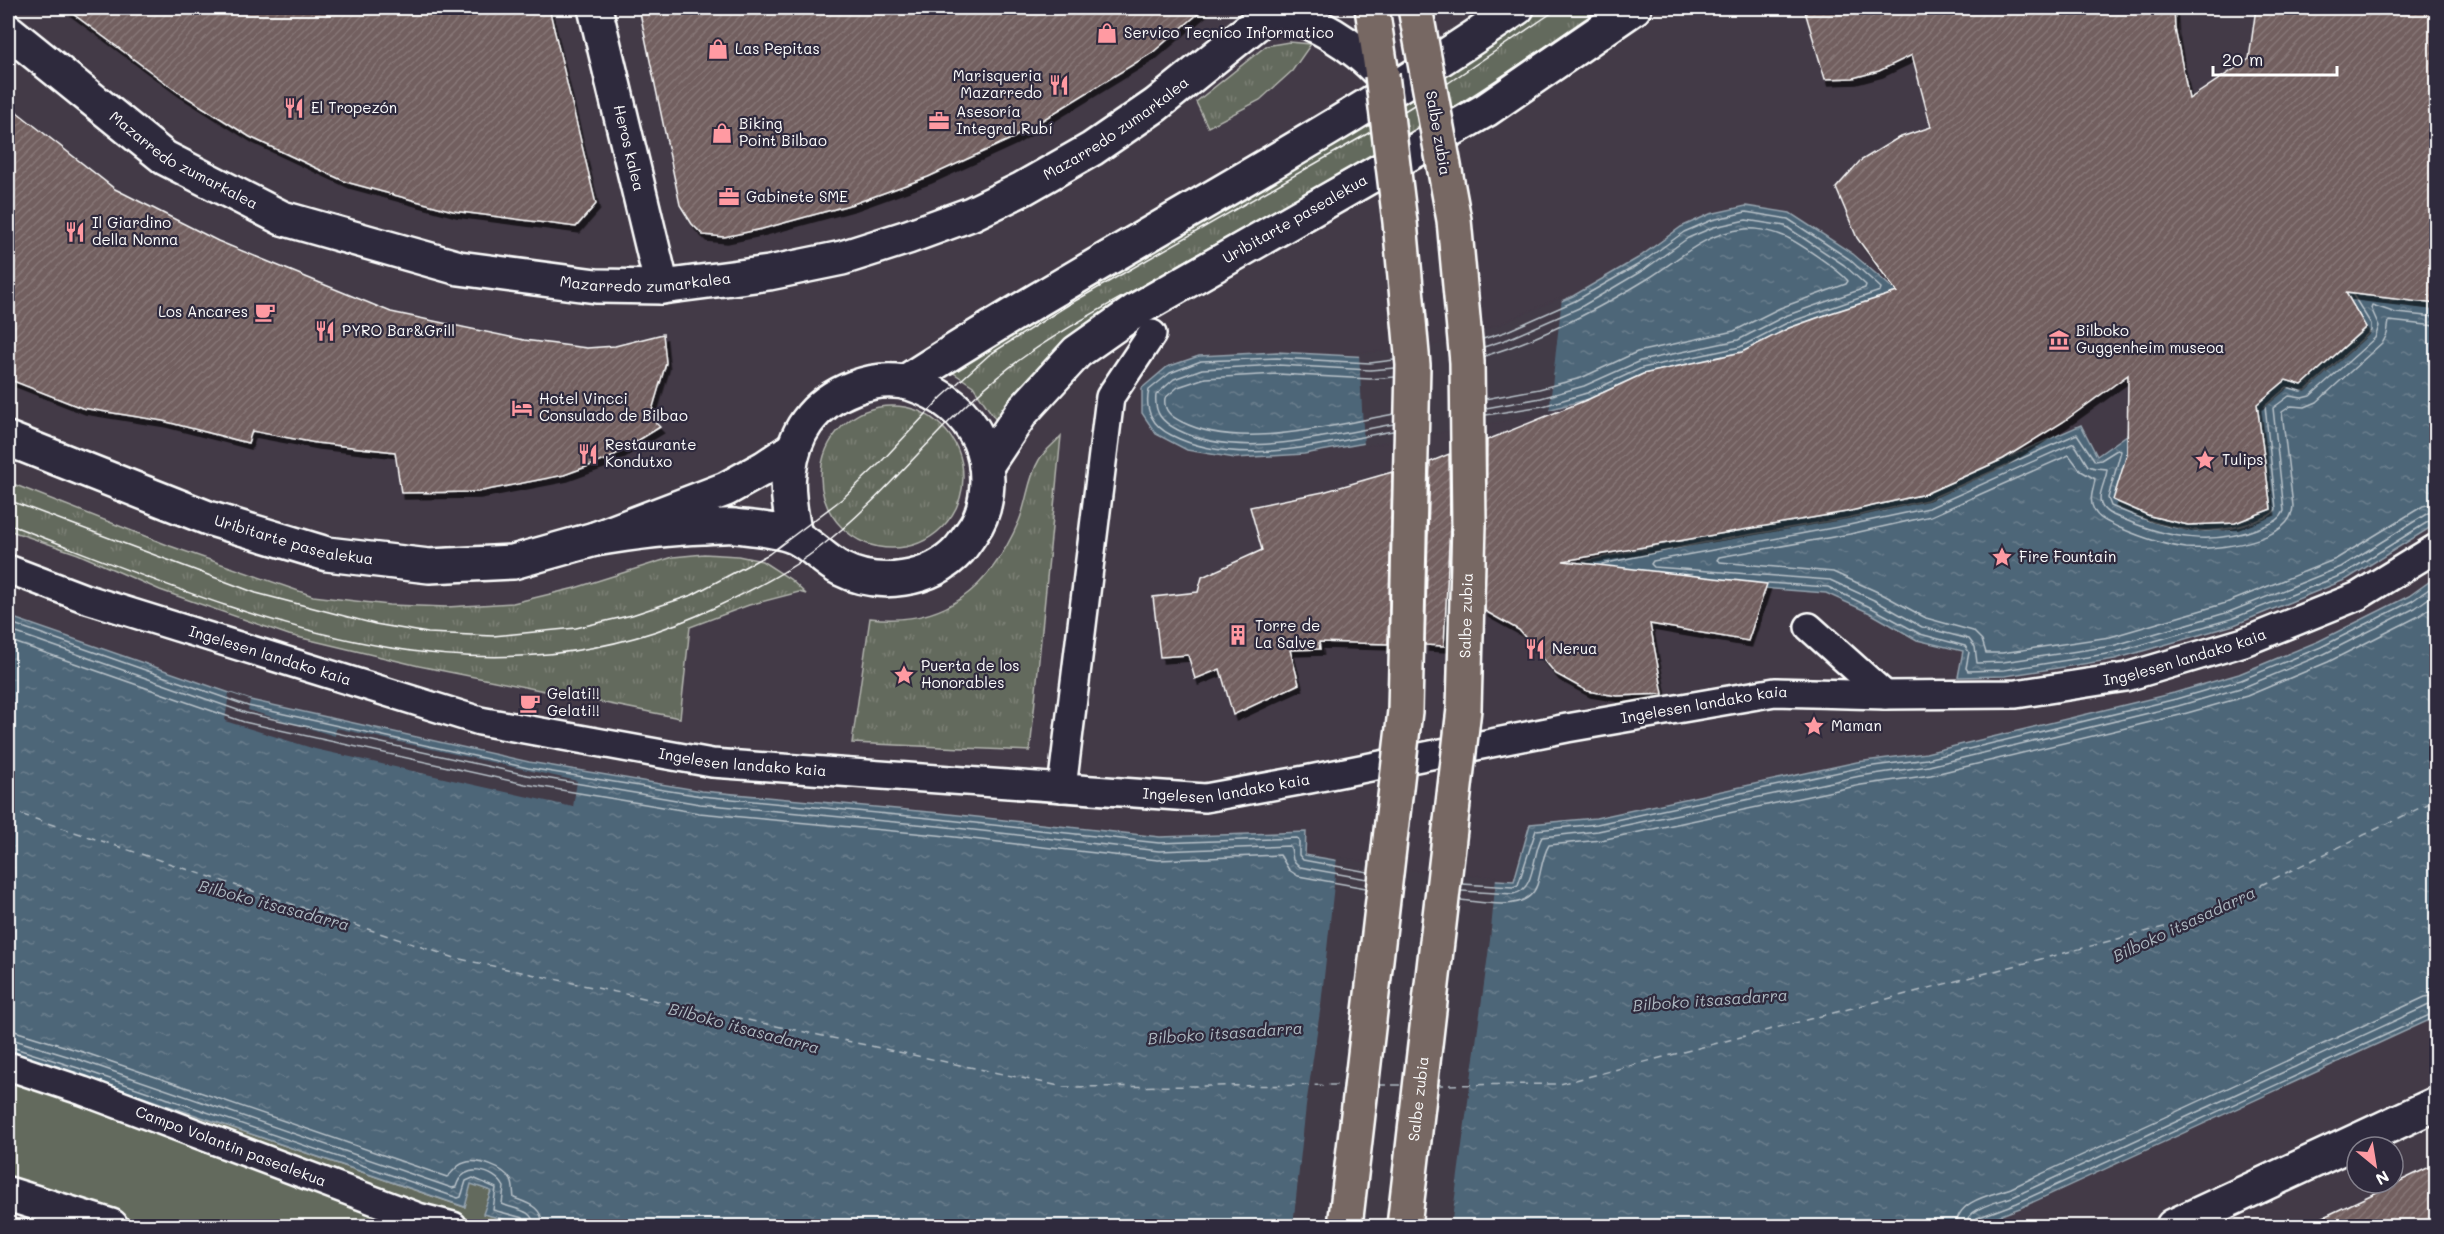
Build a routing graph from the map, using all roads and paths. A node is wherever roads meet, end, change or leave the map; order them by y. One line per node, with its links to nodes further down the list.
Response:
1 (595, 8): 9 (street, Heros kalea)
2 (1276, 8): 8 (street); 9 (street, Mazarredo zumarkalea)
3 (1414, 8): 28 (main road, Salbe zubia, bridge)
4 (1517, 8): 11 (street)
5 (1634, 8): 14 (street, Uribitarte pasealekua)
6 (1374, 17): 8 (main road)
7 (8, 31): 9 (street, Mazarredo zumarkalea)
8 (1382, 75): 27 (main road, bridge)
9 (662, 287)
10 (1152, 334): 21 (street)
11 (905, 382): 13 (street); 14 (street)
12 (8, 439): 16 (street, Uribitarte pasealekua)
13 (794, 448): 15 (street); 16 (street, Uribitarte pasealekua)
14 (986, 466): 15 (street)
15 (795, 537): 16 (street, Uribitarte pasealekua)
16 (595, 539)
17 (2436, 548): 20 (street, Ingelesen landako kaia)
18 (8, 569): 21 (street, Ingelesen landako kaia)
19 (1809, 627): 20 (street)
20 (1885, 695): 21 (street, Ingelesen landako kaia)
21 (1062, 788)
22 (8, 1066): 26 (street, Campo Volantin pasealekua)
23 (2436, 1104): 29 (street)
24 (8, 1194): 25 (street)
25 (111, 1227)
26 (453, 1227)
27 (1345, 1227)
28 (1404, 1227)
29 (2173, 1227)

